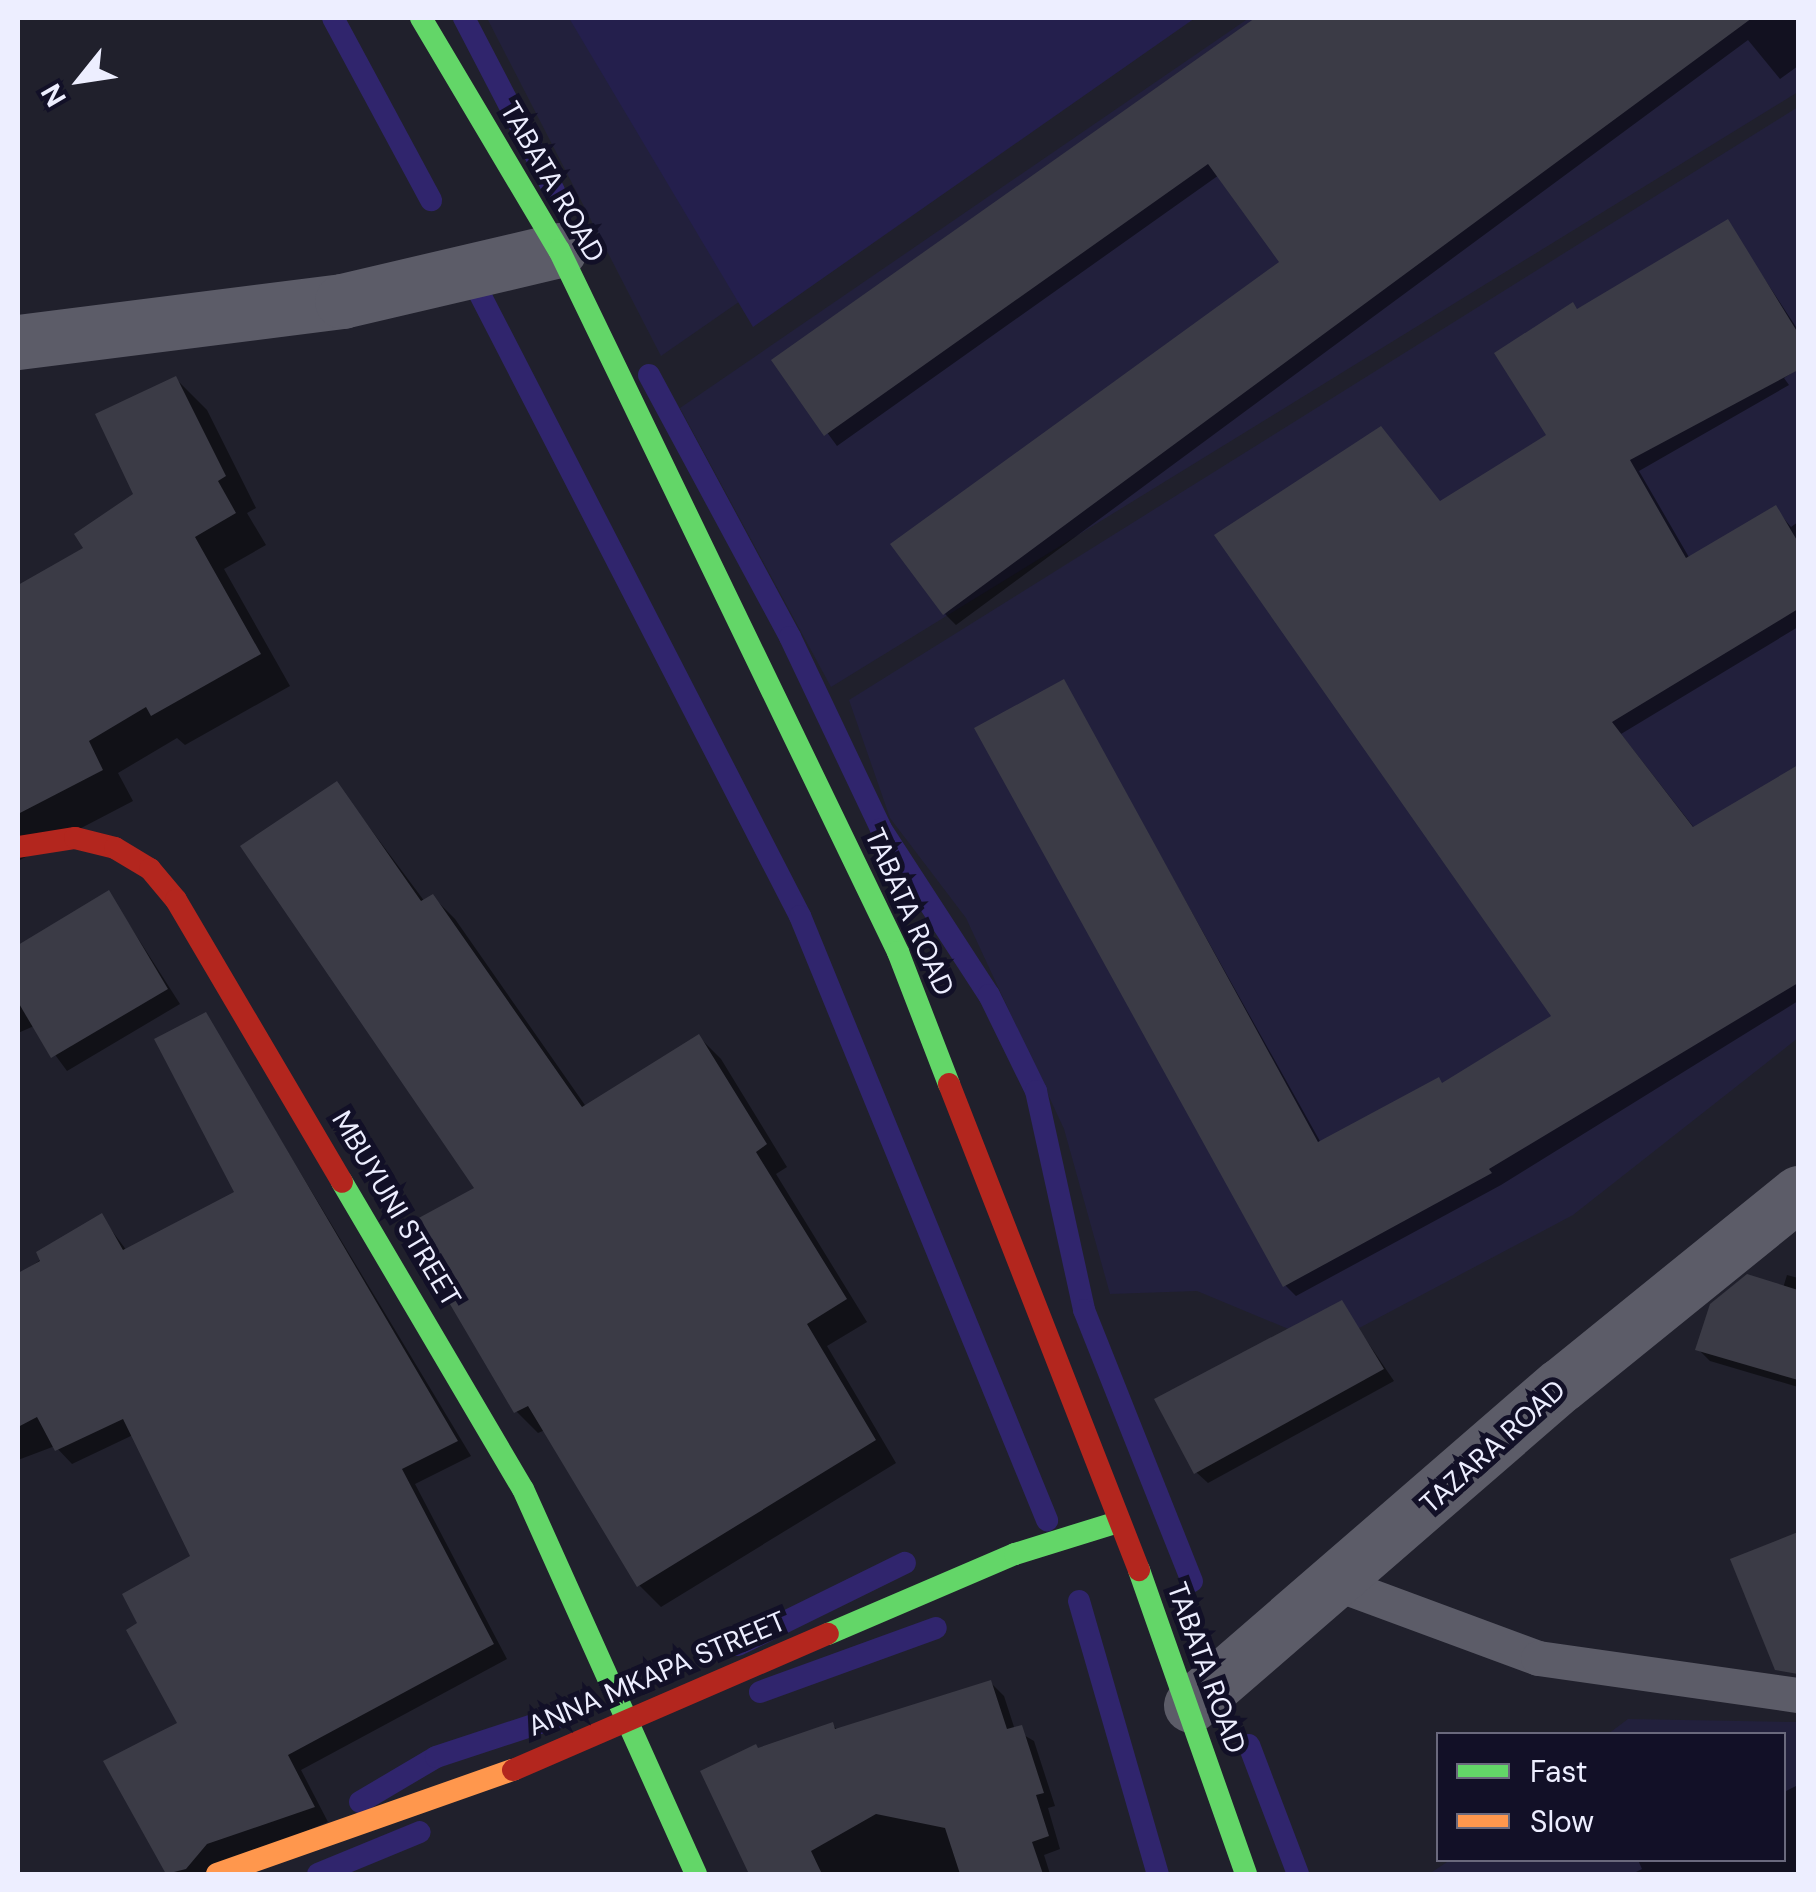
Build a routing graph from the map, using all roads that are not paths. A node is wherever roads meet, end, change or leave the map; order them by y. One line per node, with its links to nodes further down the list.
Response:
1 (422, 18): 2 (street, TABATA ROAD)
2 (559, 250): 3 (street); 6 (street, TABATA ROAD)
3 (18, 342)
4 (18, 847): 10 (street, MBUYUNI STREET)
5 (1798, 1193): 7 (street, TAZARA ROAD)
6 (1118, 1522): 9 (street, TABATA ROAD); 10 (street, ANNA MKAPA STREET)
7 (1338, 1584): 8 (lane); 9 (street, TAZARA ROAD)
8 (1798, 1695)
9 (1191, 1704): 13 (street, TABATA ROAD)
10 (628, 1719): 11 (street, ANNA MKAPA STREET); 12 (street, MBUYUNI STREET)
11 (217, 1874)
12 (696, 1874)
13 (1246, 1874)

